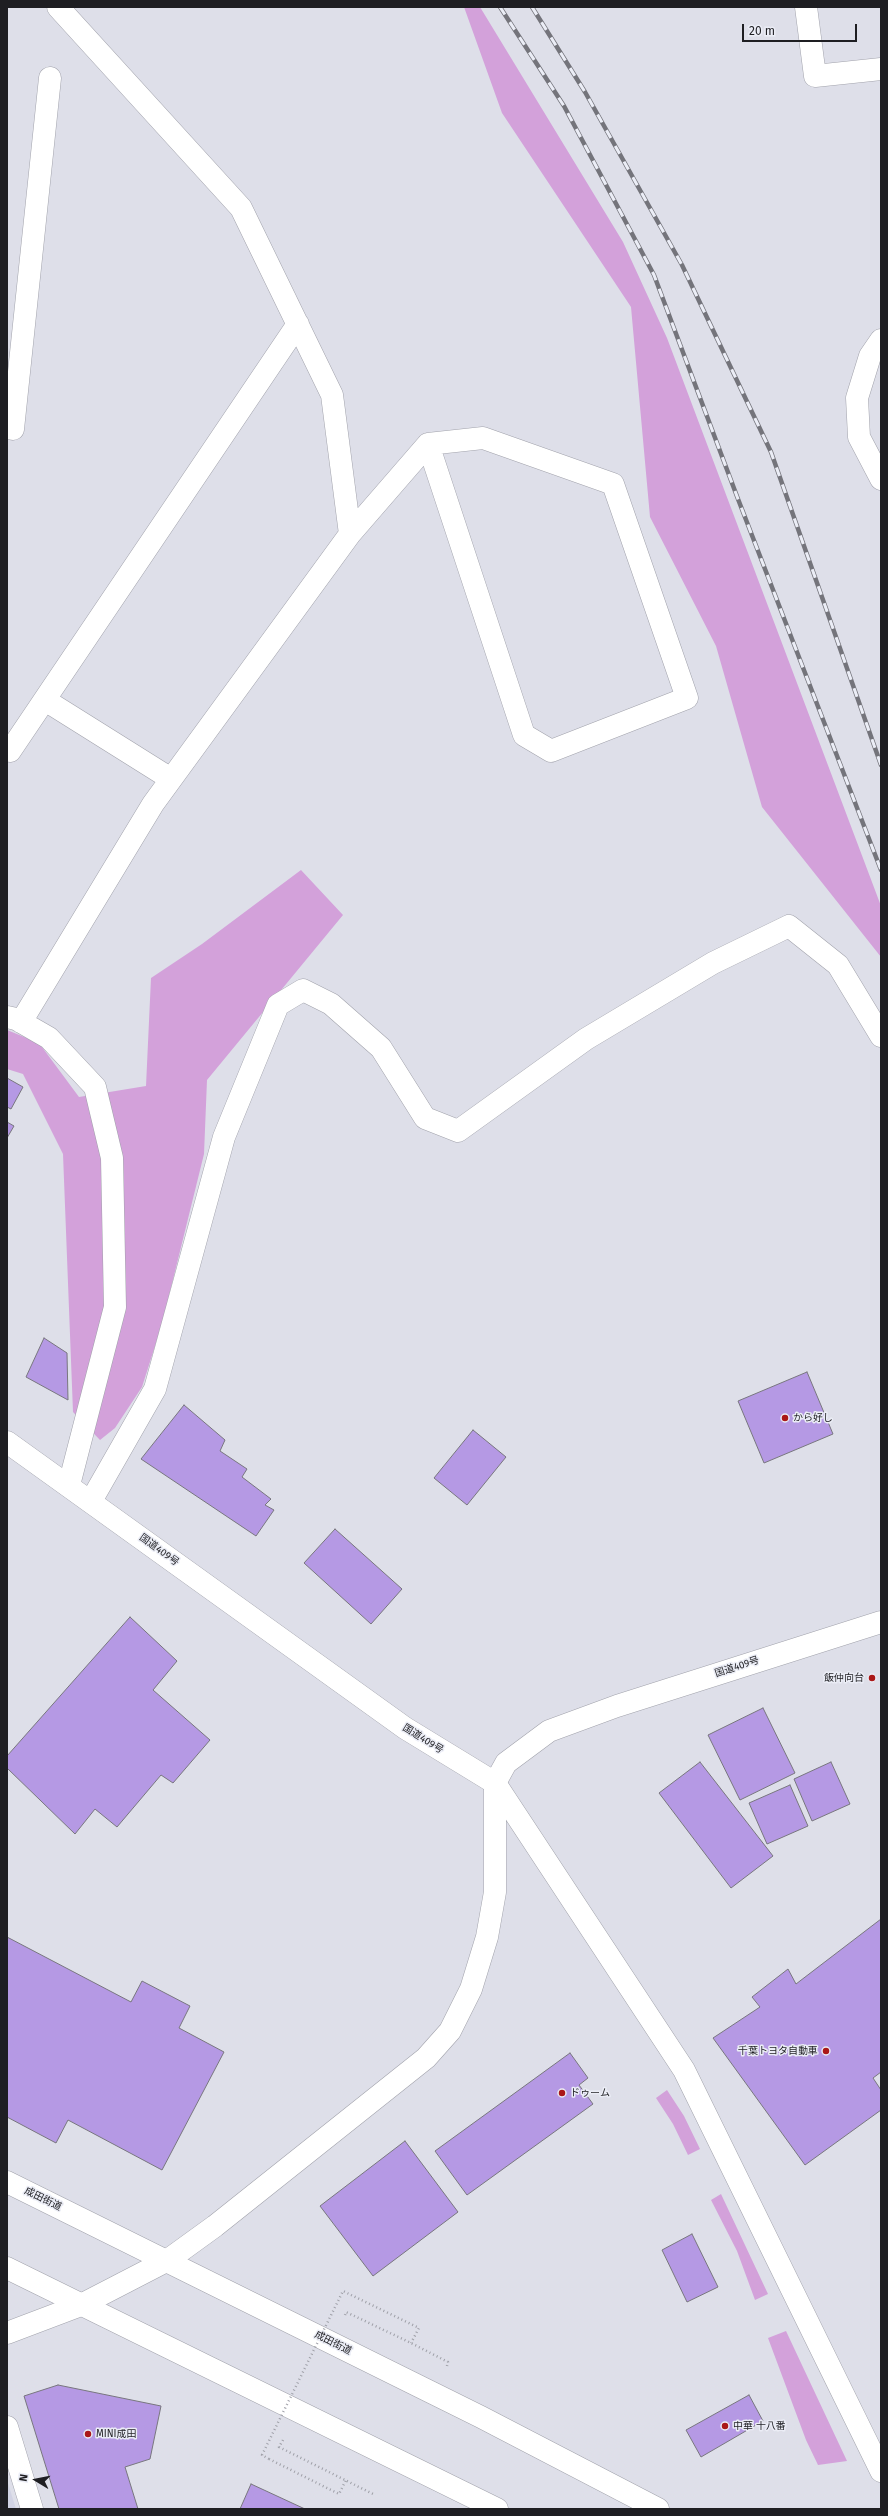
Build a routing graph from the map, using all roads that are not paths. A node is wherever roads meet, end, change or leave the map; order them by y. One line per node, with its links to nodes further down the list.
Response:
1 (58, 7): 5 (main road)
2 (806, 7): 3 (main road)
3 (881, 69)
4 (50, 78): 7 (main road)
5 (298, 324): 10 (main road); 11 (main road)
6 (881, 340): 9 (main road)
7 (7, 428)
8 (428, 444): 8 (main road); 10 (main road)
9 (881, 479)
10 (350, 534): 13 (main road)
11 (45, 700): 12 (main road); 13 (main road)
12 (10, 751)
13 (171, 779): 14 (main road)
14 (14, 1019): 17 (main road)
15 (881, 1036): 18 (main road)
16 (7, 1442): 17 (main road, 国道409号)
17 (69, 1485): 18 (main road, 国道409号)
18 (91, 1501): 20 (main road, 国道409号)
19 (881, 1622): 20 (main road, 国道409号)
20 (495, 1784): 22 (main road); 27 (main road)
21 (7, 2182): 22 (main road, 成田街道)
22 (168, 2260): 24 (main road); 30 (main road, 成田街道)
23 (7, 2268): 24 (main road)
24 (81, 2305): 25 (main road); 29 (main road)
25 (7, 2333)
26 (7, 2427): 28 (main road)
27 (881, 2471)
28 (32, 2509)
29 (497, 2509)
30 (658, 2509)

